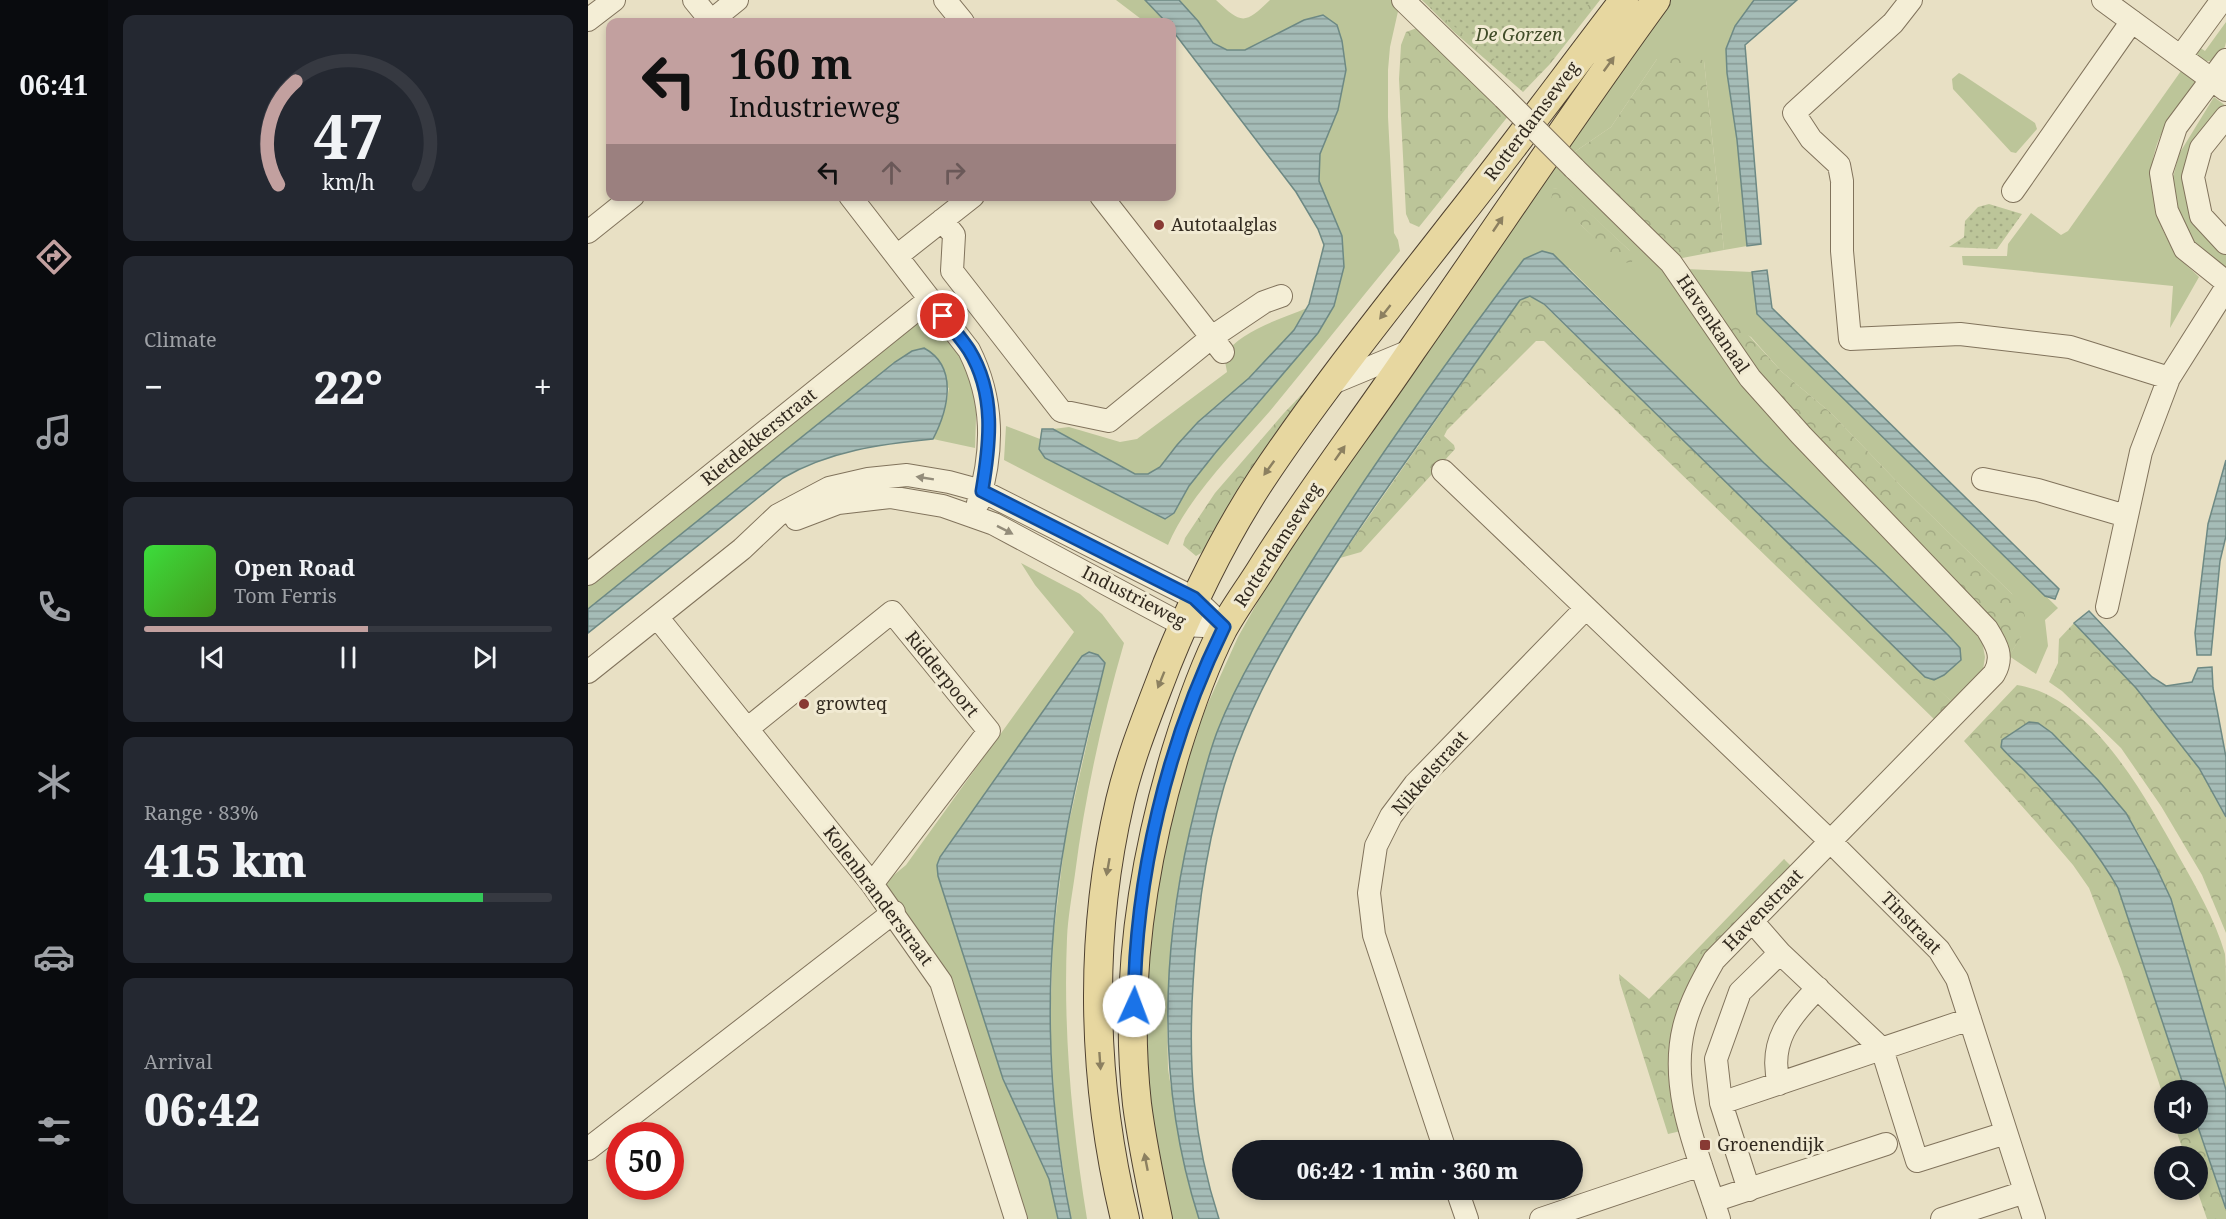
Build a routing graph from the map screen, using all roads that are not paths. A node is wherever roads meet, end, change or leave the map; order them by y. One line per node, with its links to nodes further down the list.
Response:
1 (614, 0): 14 (street)
2 (694, 0): 11 (street)
3 (737, 0): 12 (street)
4 (945, 0): 13 (street)
5 (1402, 0): 50 (street, Havenkanaal, bridge)
6 (1624, 0): 36 (main road, Rotterdamseweg, one-way to 36)
7 (1656, 0): 34 (main road, Rotterdamseweg, one-way to 7)
8 (1911, 0): 35 (street)
9 (2103, 0): 15 (street)
10 (2222, 0): 16 (street)
11 (708, 18)
12 (716, 18)
13 (960, 18)
14 (588, 20)
15 (2132, 21): 16 (street); 20 (street)
16 (2181, 56): 18 (street)
17 (2226, 60): 18 (street)
18 (2219, 84): 29 (street)
19 (2226, 117): 27 (street)
20 (2013, 191)
21 (627, 201): 26 (street)
22 (854, 201): 28 (street)
23 (967, 201): 25 (street)
24 (1105, 201): 33 (street)
25 (942, 220): 28 (street); 33 (street)
26 (588, 232)
27 (2226, 243)
28 (897, 256): 32 (street)
29 (2226, 282)
30 (2226, 288): 35 (street)
31 (1281, 296): 33 (street)
32 (930, 299): 39 (street); 43 (street, Rietdekkerstraat)
33 (1217, 345)
34 (1412, 350): 36 (street); 49 (main road, Rotterdamseweg, one-way to 34)
35 (2169, 378): 41 (street)
36 (1330, 384): 44 (main road, Rotterdamseweg, one-way to 44)
37 (1443, 471): 46 (street)
38 (1983, 479): 41 (street)
39 (982, 491): 40 (street); 42 (street, Industrieweg, one-way to 42); 44 (street, Industrieweg)
40 (974, 516): 42 (street, Industrieweg); 48 (street, Industrieweg, one-way to 48)
41 (2126, 516): 45 (street)
42 (742, 549): 47 (street, Industrieweg)
43 (588, 574)
44 (1194, 598): 48 (main road, Rotterdamseweg); 49 (street, Industrieweg)
45 (2107, 607)
46 (1586, 608): 53 (street); 64 (street, Nikkelstraat)
47 (657, 617): 51 (street, Industrieweg); 52 (street, Kolenbranderstraat)
48 (1183, 626): 49 (street, Industrieweg); 73 (main road, Rotterdamseweg, one-way to 73)
49 (1224, 627): 74 (main road, Rotterdamseweg, one-way to 49)
50 (2000, 664): 53 (street, Havenstraat)
51 (588, 672)
52 (747, 729): 54 (street, Kolenbranderstraat); 54 (street, Ridderpoort)
53 (1830, 841): 56 (street, Havenstraat); 59 (street, Tinstraat)
54 (872, 884): 55 (street, Kolenbranderstraat)
55 (894, 912): 66 (street); 72 (street, Kolenbranderstraat)
56 (1752, 921): 57 (street); 67 (street, Havenstraat)
57 (1780, 952): 58 (street); 62 (street)
58 (1818, 988): 60 (street); 61 (street)
59 (1970, 1019): 60 (street); 63 (street, Tinstraat)
60 (1882, 1049): 61 (street); 63 (street)
61 (1779, 1084): 62 (street)
62 (1720, 1103): 68 (street)
63 (2006, 1133): 69 (street, Tinstraat)
64 (1442, 1140)
65 (1886, 1144): 68 (street)
66 (588, 1149)
67 (1701, 1165): 71 (street, Havenstraat); 76 (street)
68 (1749, 1190): 71 (street)
69 (2025, 1192): 77 (street); 78 (street, Tinstraat)
70 (1460, 1200): 75 (street)
71 (1716, 1210)
72 (1016, 1219)
73 (1125, 1219)
74 (1158, 1219)
75 (1467, 1219)
76 (1541, 1219)
77 (1942, 1219)
78 (2034, 1219)

